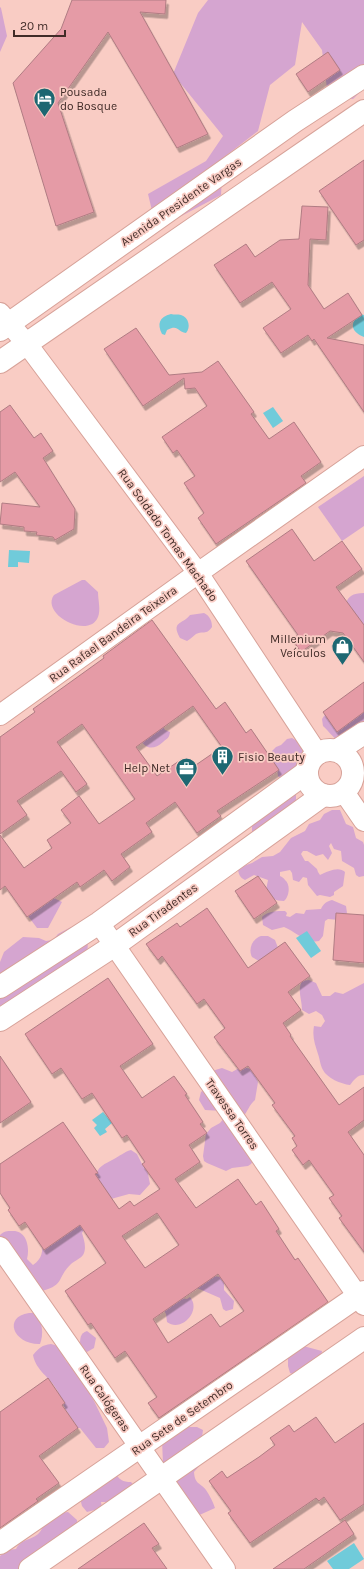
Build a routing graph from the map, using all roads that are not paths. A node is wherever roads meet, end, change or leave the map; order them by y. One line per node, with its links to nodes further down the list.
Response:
1 (364, 76): 3 (main road, Avenida Presidente Vargas)
2 (364, 111): 4 (main road)
3 (295, 121): 4 (main road); 5 (main road, Avenida Presidente Vargas)
4 (314, 146): 6 (main road)
5 (3, 322): 6 (street, Rua Soldado Tomas Machado)
6 (27, 344): 7 (main road); 9 (street, Rua Soldado Tomas Machado)
7 (0, 362)
8 (364, 456): 9 (street, Rua Rafael Bandeira Teixeira)
9 (198, 573): 10 (street, Rua Rafael Bandeira Teixeira); 13 (street, Rua Soldado Tomas Machado)
10 (0, 715)
11 (364, 733): 12 (main road)
12 (338, 750): 13 (main road); 15 (main road)
13 (317, 753): 14 (main road)
14 (307, 772): 16 (main road); 18 (main road)
15 (354, 777): 16 (main road); 17 (street)
16 (323, 795): 19 (main road, Rua Tiradentes)
17 (364, 821)
18 (99, 923): 19 (street, Travessa Torres); 20 (main road)
19 (115, 945): 21 (main road, Rua Tiradentes); 23 (street, Travessa Torres)
20 (0, 987)
21 (0, 1020)
22 (0, 1247): 25 (street, Rua Calógeras)
23 (362, 1298): 25 (main road, Rua Sete de Setembro)
24 (364, 1338): 26 (main road)
25 (139, 1448): 26 (street, Rua Calógeras); 27 (main road, Rua Sete de Setembro)
26 (162, 1478): 28 (main road); 29 (street, Rua Calógeras)
27 (0, 1543)
28 (30, 1569)
29 (224, 1569)

